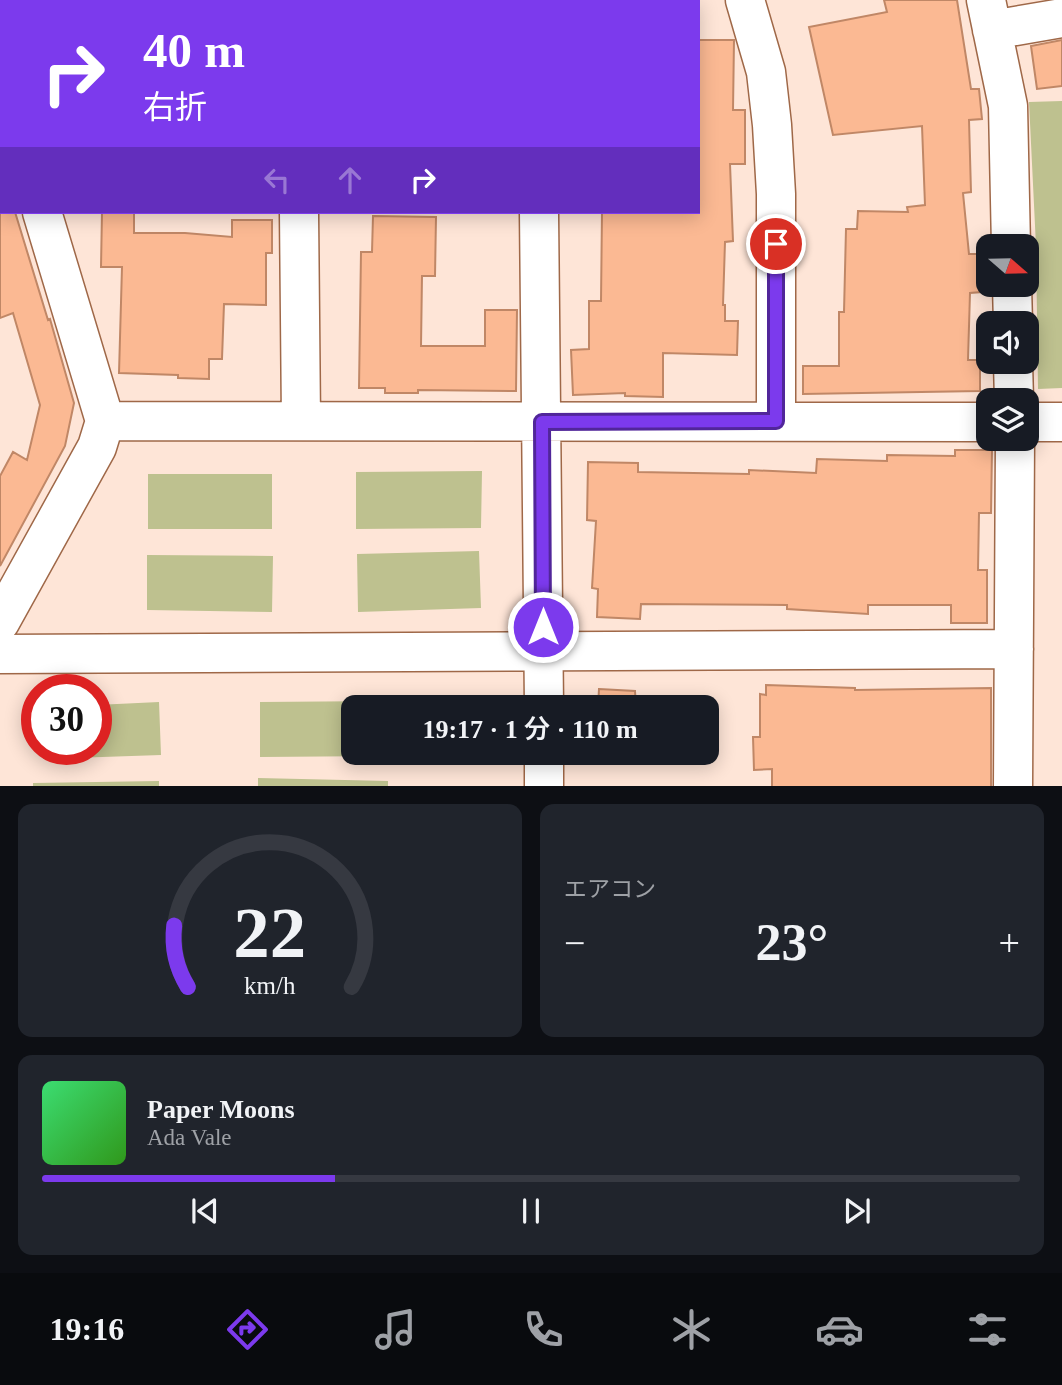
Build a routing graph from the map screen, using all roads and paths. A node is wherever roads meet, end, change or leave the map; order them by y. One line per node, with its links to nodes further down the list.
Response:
1 (745, 0): 10 (street)
2 (989, 15): 3 (street); 7 (street)
3 (1062, 18)
4 (43, 214): 8 (street)
5 (299, 214): 9 (street)
6 (539, 214): 11 (street)
7 (1011, 234)
8 (105, 421): 9 (street); 16 (street)
9 (301, 421): 11 (street)
10 (776, 421): 11 (street); 12 (street)
11 (542, 422): 18 (street)
12 (976, 422)
13 (1039, 422): 14 (street)
14 (1062, 422)
15 (1015, 451): 17 (street)
16 (0, 622)
17 (1014, 649): 18 (street); 23 (street)
18 (543, 653): 19 (street); 20 (street)
19 (0, 654)
20 (544, 695)
21 (544, 765): 22 (street)
22 (544, 786)
23 (1013, 786)

